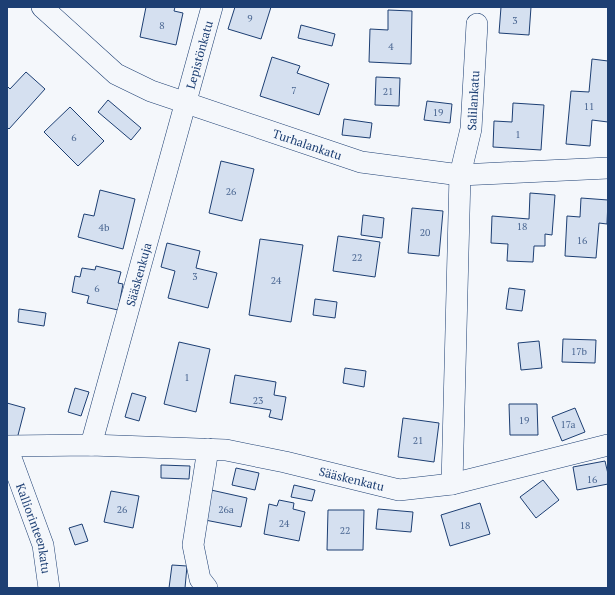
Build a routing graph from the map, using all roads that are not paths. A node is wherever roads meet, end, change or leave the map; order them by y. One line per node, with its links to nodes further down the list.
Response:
1 (42, 7): 4 (street, Turhalankatu)
2 (212, 7): 4 (street, Lepistönkatu)
3 (477, 24): 6 (street, Salilankatu)
4 (186, 103): 6 (street, Turhalankatu); 7 (street, Sääskenkuja)
5 (608, 168): 6 (street, Turhalankatu)
6 (460, 175): 11 (street, Salilankatu)
7 (91, 445): 9 (street, Sääskenkatu); 10 (street, Sääskenkatu)
8 (608, 445): 11 (street, Sääskenkatu)
9 (7, 446): 12 (street, Kalliorinteenkatu)
10 (208, 449): 11 (street, Sääskenkatu); 13 (street)
11 (452, 484)
12 (49, 588)
13 (207, 588)

